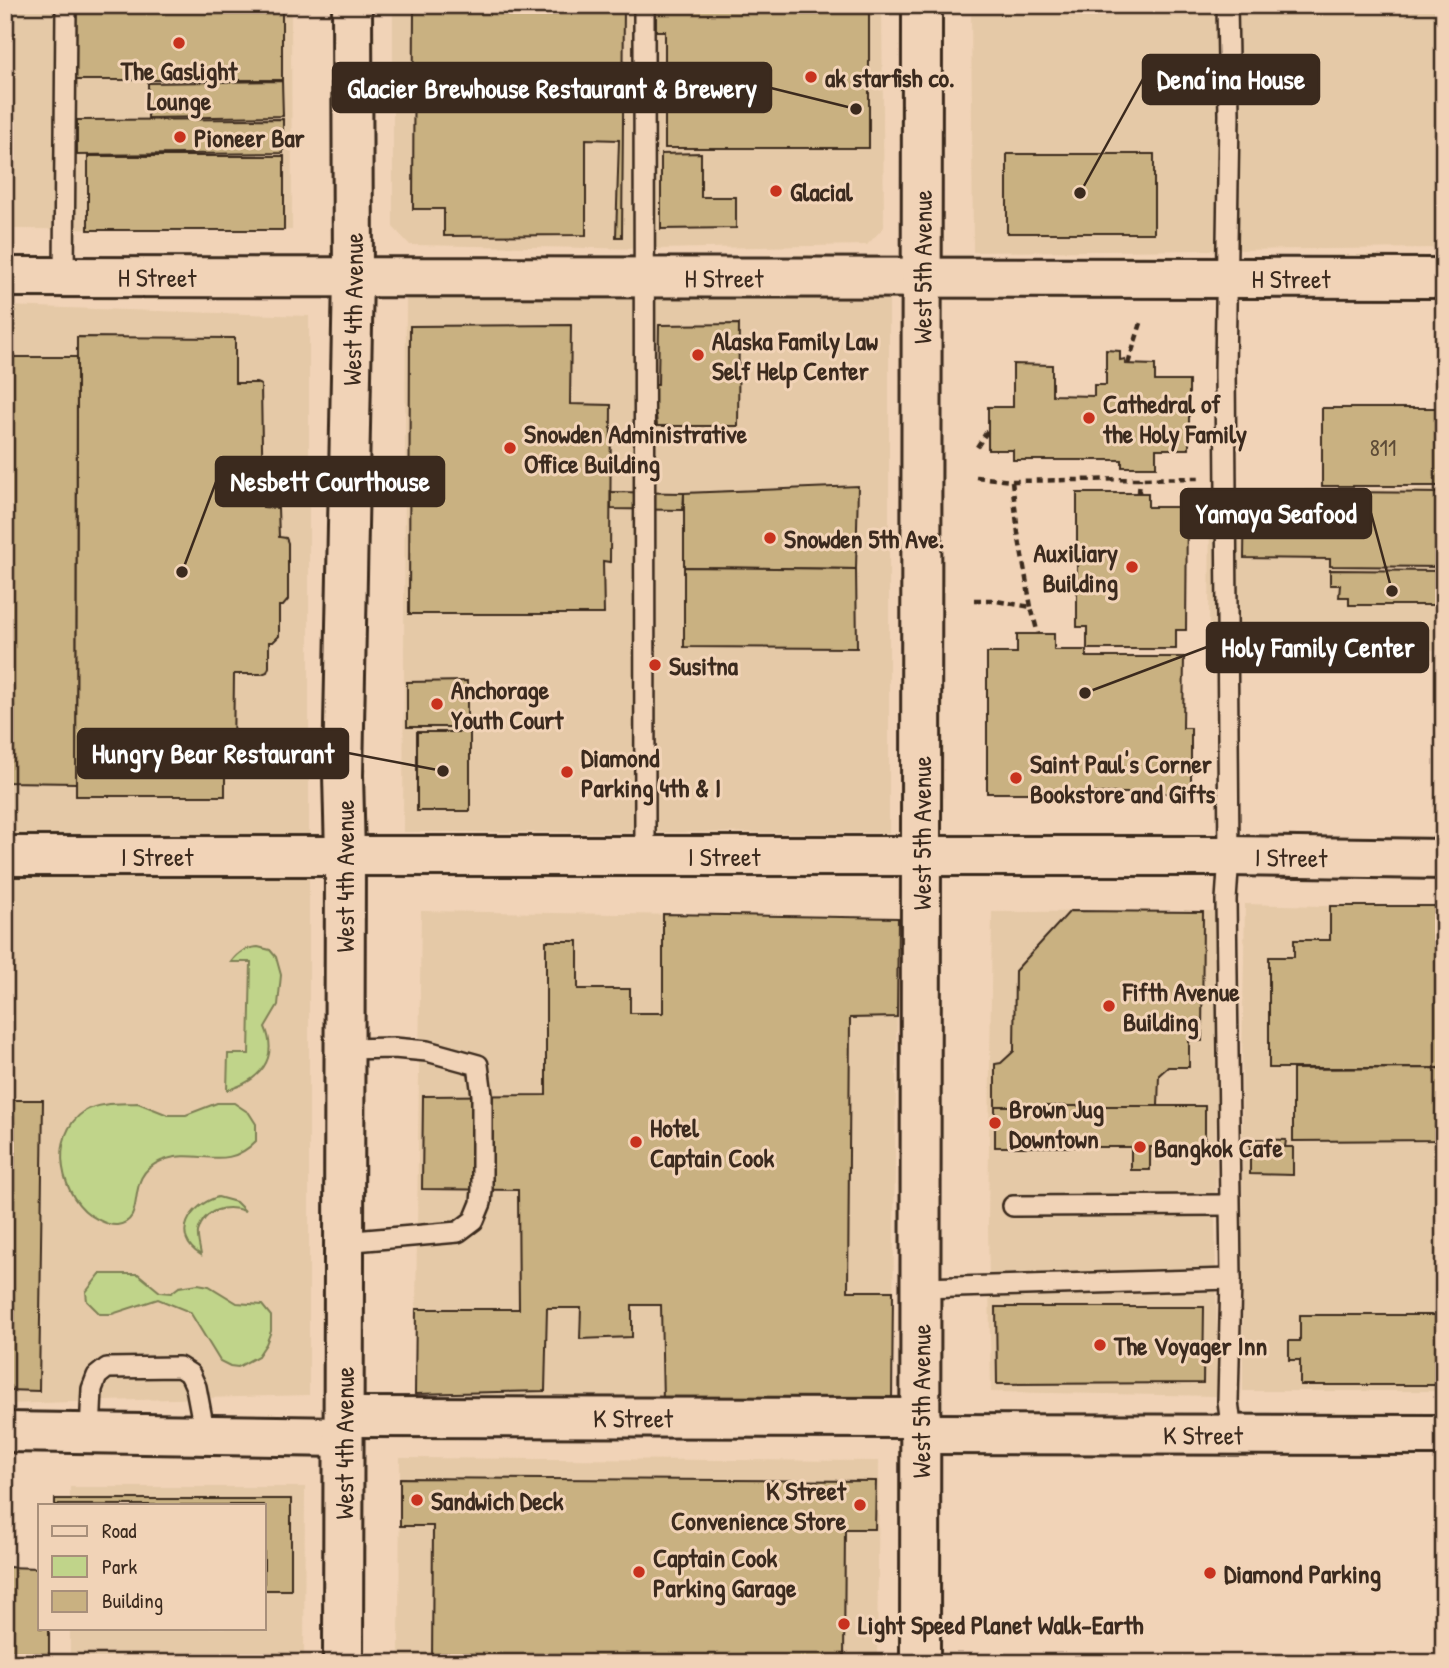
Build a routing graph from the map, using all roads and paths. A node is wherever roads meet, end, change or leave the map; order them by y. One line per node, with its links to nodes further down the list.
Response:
1 (66, 5): 7 (lane)
2 (352, 5): 8 (street, West 4th Avenue)
3 (644, 5): 9 (lane)
4 (922, 5): 11 (street, West 5th Avenue)
5 (1227, 5): 12 (lane)
6 (5, 277): 7 (street, H Street)
7 (64, 277): 8 (street, H Street)
8 (353, 277): 9 (street, H Street); 25 (street, West 4th Avenue)
9 (643, 278): 11 (street, H Street); 28 (lane)
10 (1444, 278): 12 (street, H Street)
11 (922, 279): 12 (street, H Street); 29 (street, West 5th Avenue)
12 (1226, 279): 27 (lane)
13 (1141, 323): 14 (path)
14 (1128, 365)
15 (988, 430): 16 (path)
16 (977, 447)
17 (976, 477): 20 (path)
18 (1140, 478): 19 (path); 20 (path); 21 (path)
19 (1201, 478)
20 (1012, 481): 23 (path)
21 (1139, 493)
22 (974, 600): 23 (path)
23 (1031, 607): 24 (path)
24 (1038, 635)
25 (345, 855): 26 (street, I Street); 28 (street, I Street); 31 (street, West 4th Avenue)
26 (5, 856)
27 (1229, 856): 29 (street, I Street); 30 (street, I Street); 32 (lane)
28 (645, 857): 29 (street, I Street)
29 (922, 858): 36 (street, West 5th Avenue)
30 (1444, 859)
31 (345, 1049): 34 (street, West 4th Avenue); 34 (lane)
32 (1229, 1205): 33 (lane); 35 (lane)
33 (1013, 1206)
34 (343, 1242): 38 (street, West 4th Avenue)
35 (1231, 1279): 36 (lane); 41 (lane)
36 (921, 1287): 37 (street, West 5th Avenue)
37 (921, 1426): 38 (street, K Street); 41 (street, K Street); 45 (street, West 5th Avenue)
38 (344, 1427): 42 (street, K Street); 44 (street, West 4th Avenue)
39 (5, 1433): 40 (street, K Street)
40 (90, 1433): 42 (street, K Street); 42 (lane)
41 (1232, 1434): 43 (street, K Street)
42 (205, 1435)
43 (1444, 1436)
44 (343, 1663)
45 (920, 1663)

